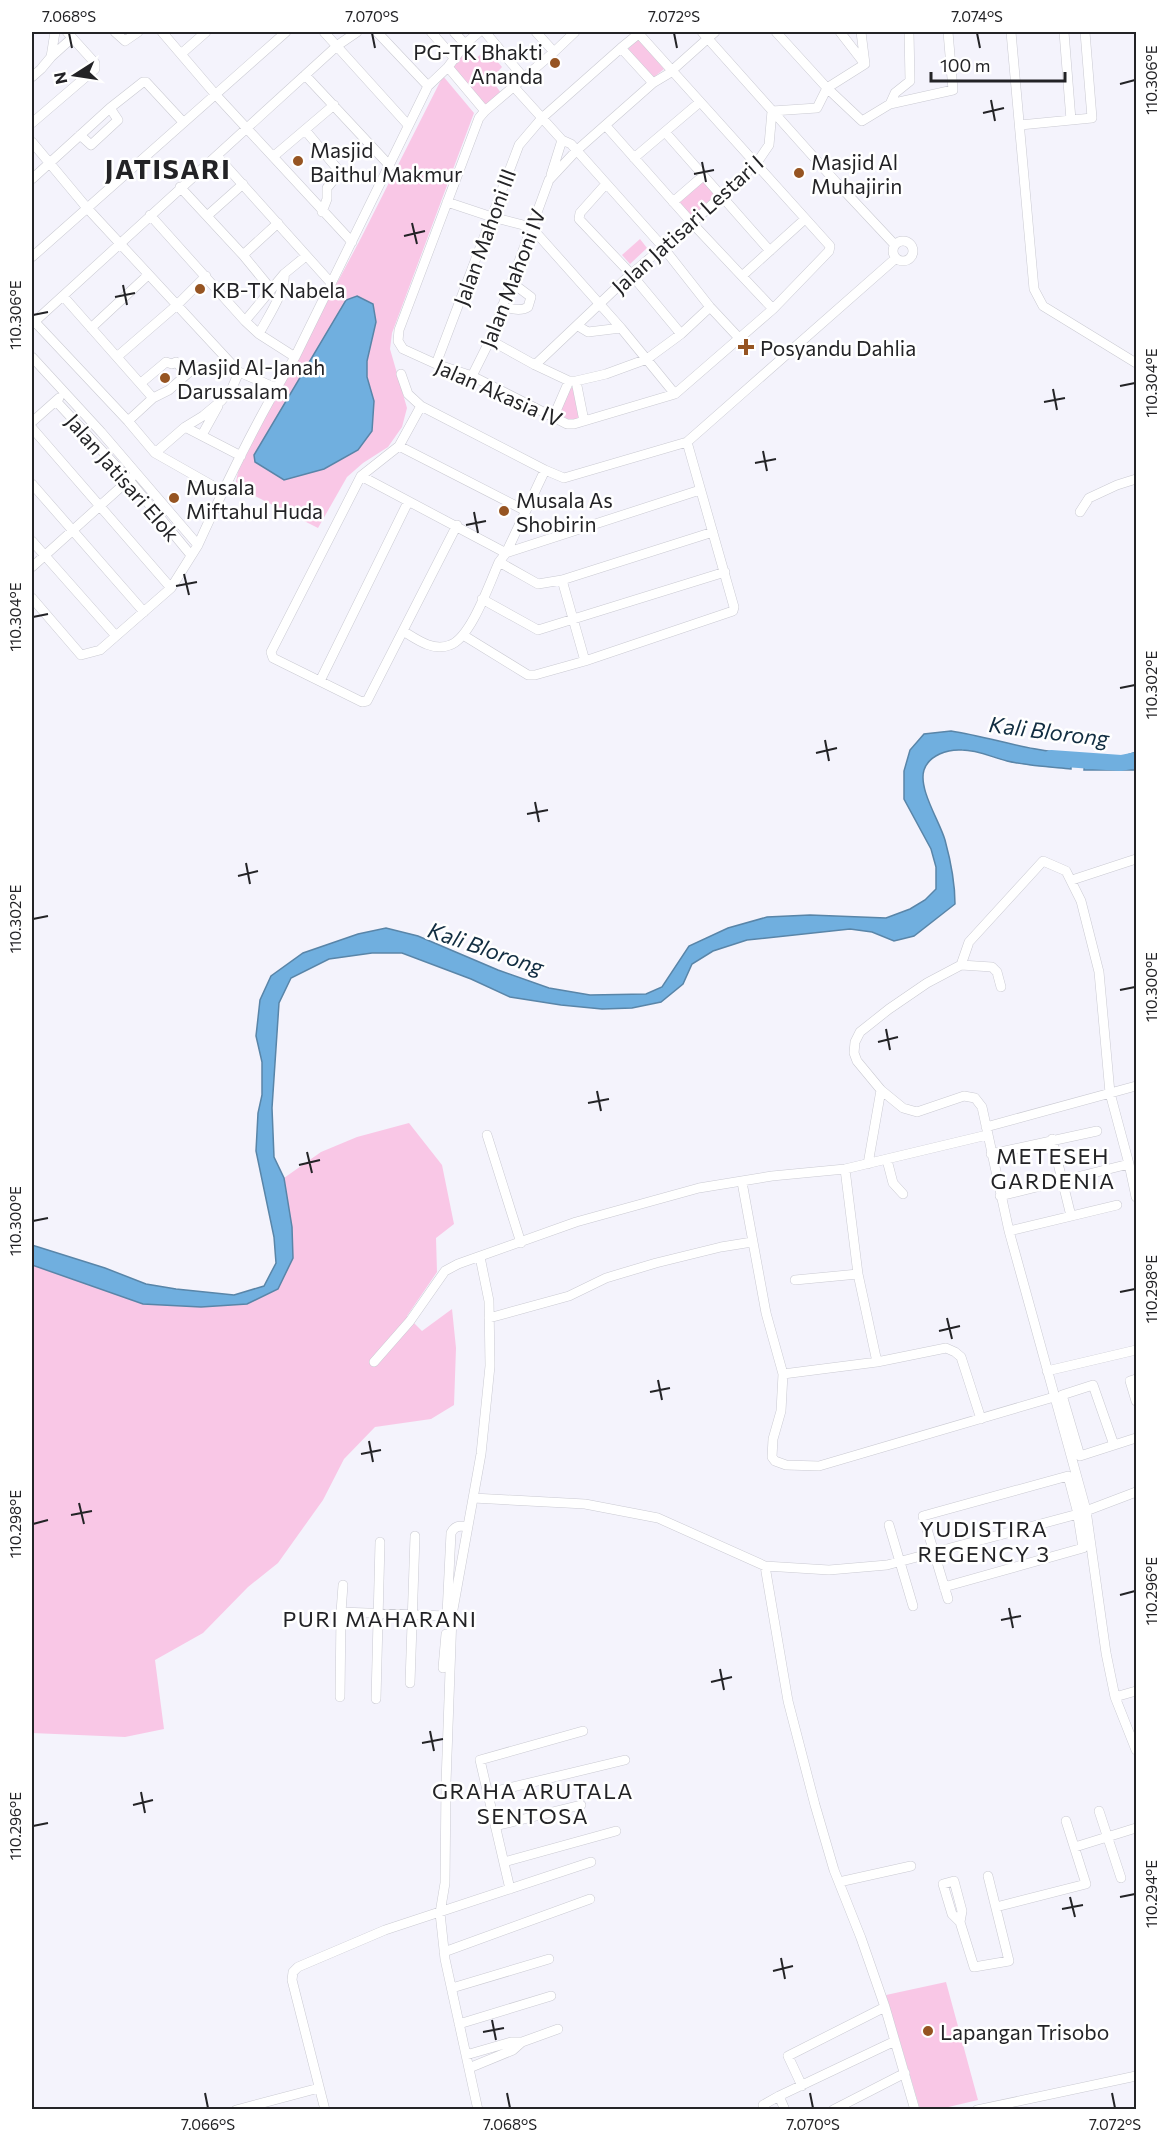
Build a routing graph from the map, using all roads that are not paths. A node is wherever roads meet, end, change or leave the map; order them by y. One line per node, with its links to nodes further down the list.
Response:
1 (55, 32): 31 (street)
2 (115, 32): 3 (street)
3 (138, 32)
4 (162, 32): 30 (street)
5 (206, 32): 30 (street)
6 (286, 32): 45 (street)
7 (324, 32): 27 (street)
8 (357, 32): 27 (street)
9 (377, 32): 42 (street)
10 (431, 32): 32 (street)
11 (454, 32): 26 (street)
12 (479, 32): 26 (street)
13 (485, 32): 39 (street)
14 (536, 32): 29 (street)
15 (574, 32): 29 (street)
16 (776, 32): 44 (street)
17 (840, 32): 33 (street)
18 (861, 32): 33 (street)
19 (909, 32): 40 (street)
20 (948, 32): 46 (street)
21 (1011, 32): 58 (street)
22 (1064, 32): 54 (street)
23 (1085, 32): 54 (street)
24 (709, 34): 36 (street, Jalan Mahoni IV); 52 (street)
25 (70, 35): 31 (street); 56 (street)
26 (465, 44): 32 (street)
27 (338, 45): 37 (street); 57 (street)
28 (621, 48): 36 (street); 41 (street); 53 (street, Jalan Mahoni III)
29 (554, 52): 39 (street)
30 (182, 54): 45 (street)
31 (51, 57): 34 (street)
32 (455, 59): 35 (street)
33 (865, 64): 44 (street)
34 (36, 67): 38 (street)
35 (448, 68): 42 (street); 51 (street)
36 (671, 71): 41 (street, Jalan Mahoni IV); 47 (street)
37 (305, 75): 49 (street); 60 (street)
38 (32, 77)
39 (524, 78): 43 (street)
40 (910, 81): 46 (street); 48 (street)
41 (653, 83): 59 (street, Jalan Mahoni IV)
42 (428, 86): 57 (street)
43 (514, 87): 51 (street); 53 (street)
44 (827, 88): 48 (street); 52 (street)
45 (215, 94): 55 (street); 60 (street)
46 (914, 99): 48 (street)
47 (700, 102): 62 (street); 71 (street)
48 (890, 104)
49 (334, 105): 61 (street); 72 (street)
50 (110, 108): 55 (street); 63 (street); 63 (street)
51 (485, 111): 80 (street)
52 (772, 111): 71 (street, Jalan Jatisari Lestari I); 93 (street)
53 (542, 118): 64 (street); 86 (street, Jalan Mahoni III)
54 (1071, 120): 58 (street)
55 (183, 122): 82 (street)
56 (32, 123)
57 (408, 124): 72 (street)
58 (1020, 125): 128 (street)
59 (606, 126): 66 (street, Jalan Mahoni IV); 69 (street)
60 (247, 128): 67 (street); 68 (street)
61 (304, 130): 68 (street); 83 (street)
62 (665, 132): 69 (street); 73 (street)
63 (80, 135): 70 (street)
64 (562, 140): 66 (street); 75 (street, Jalan Mahoni IV)
65 (32, 142): 70 (street)
66 (576, 150): 75 (street, Jalan Mahoni IV); 77 (street)
67 (217, 156): 76 (street); 78 (street)
68 (274, 156): 83 (street)
69 (634, 158): 81 (street)
70 (50, 163): 74 (street); 82 (street)
71 (756, 164): 79 (street, Jalan Jatisari Lestari I); 87 (street)
72 (390, 166): 91 (street)
73 (703, 176): 79 (street); 81 (street)
74 (32, 179)
75 (549, 180): 90 (street, Jalan Mahoni IV)
76 (243, 184): 85 (street); 88 (street)
77 (605, 184): 94 (street); 101 (street)
78 (180, 187): 84 (street); 85 (street)
79 (721, 196): 89 (street, Jalan Jatisari Lestari I); 95 (street)
80 (447, 202): 86 (street); 127 (street, Jalan Akasia IV)
81 (673, 202): 89 (street)
82 (87, 208): 92 (street); 98 (street)
83 (322, 212): 91 (street)
84 (150, 215): 92 (street); 103 (street)
85 (207, 216): 96 (street)
86 (492, 217): 90 (street); 127 (street, Jalan Mahoni III)
87 (805, 219): 95 (street); 113 (street)
88 (278, 223): 96 (street); 97 (street)
89 (692, 223): 94 (street, Jalan Jatisari Lestari I); 104 (street)
90 (531, 227): 105 (street, Jalan Mahoni IV); 110 (street)
91 (351, 242): 106 (street)
92 (120, 243): 102 (street); 108 (street)
93 (895, 245): 99 (street); 99 (street)
94 (662, 246): 101 (street, Jalan Jatisari Lestari I); 112 (street)
95 (770, 251): 104 (street)
96 (243, 255): 107 (street)
97 (306, 256): 100 (street); 106 (street)
98 (32, 257)
99 (896, 258): 153 (street)
100 (284, 274): 107 (street); 119 (street)
101 (631, 274): 110 (street, Jalan Jatisari Lestari I); 120 (street)
102 (147, 275): 109 (street); 117 (street)
103 (206, 276): 109 (street); 114 (street)
104 (742, 276): 113 (street)
105 (511, 282): 111 (street, Jalan Mahoni IV); 111 (street)
106 (331, 283): 125 (street)
107 (271, 289): 114 (street)
108 (63, 296): 115 (street); 117 (street)
109 (177, 304): 123 (street); 133 (street)
110 (599, 304): 116 (street, Jalan Jatisari Lestari I); 118 (street)
111 (502, 306): 122 (street, Jalan Mahoni IV)
112 (710, 307): 120 (street); 121 (street)
113 (773, 309): 121 (street)
114 (245, 321): 119 (street)
115 (33, 323): 147 (street)
116 (578, 326): 118 (street, Jalan Jatisari Lestari I); 130 (street, Jalan Jatisari Lestari I)
117 (91, 328): 123 (street)
118 (621, 328): 126 (street)
119 (258, 334): 125 (street)
120 (681, 334): 126 (street)
121 (739, 338): 141 (street)
122 (490, 340): 130 (street); 136 (street, Jalan Mahoni IV)
123 (118, 356): 138 (street)
124 (32, 357): 129 (street, Jalan Jatisari Elok)
125 (296, 357): 139 (street)
126 (647, 359): 137 (street); 141 (street)
127 (436, 363): 136 (street, Jalan Akasia IV)
128 (1137, 363)
129 (39, 365): 132 (street); 140 (street, Jalan Jatisari Elok)
130 (535, 365): 137 (street)
131 (195, 367): 134 (street)
132 (32, 372)
133 (239, 372): 139 (street); 144 (street)
134 (187, 374): 138 (street); 142 (street)
135 (401, 374): 145 (street)
136 (472, 376): 146 (street, Jalan Akasia IV)
137 (572, 381): 146 (street); 148 (street)
138 (141, 382): 142 (street)
139 (276, 388): 156 (street)
140 (64, 392): 143 (street); 158 (street, Jalan Jatisari Elok)
141 (675, 394): 148 (street, Jalan Akasia IV)
142 (153, 398): 147 (street)
143 (56, 401): 149 (street); 158 (street, Jalan Jatisari Elok)
144 (221, 401): 150 (street); 152 (street)
145 (421, 406): 154 (street); 157 (street)
146 (553, 418): 148 (street, Jalan Akasia IV)
147 (128, 421): 155 (street)
148 (584, 421)
149 (32, 422)
150 (184, 427): 152 (street); 155 (street)
151 (32, 428): 165 (street)
152 (202, 435): 156 (street)
153 (687, 442): 157 (street); 162 (street)
154 (399, 446): 159 (street); 166 (street)
155 (155, 453): 163 (street)
156 (241, 456): 163 (street)
157 (545, 470): 166 (street)
158 (133, 476): 165 (street); 172 (street, Jalan Jatisari Elok); 174 (street, Jalan Jatisari Elok)
159 (361, 476): 164 (street); 189 (street)
160 (1137, 479): 167 (street)
161 (32, 484): 169 (street)
162 (700, 490): 170 (street); 173 (street)
163 (222, 492): 172 (street)
164 (408, 502): 168 (street); 189 (street)
165 (100, 505): 169 (street); 180 (street)
166 (526, 511): 173 (street)
167 (1080, 512)
168 (457, 525): 173 (street); 185 (street)
169 (73, 531): 175 (street); 183 (street)
170 (713, 532): 178 (street); 179 (street)
171 (32, 541): 175 (street)
172 (198, 545): 174 (street, Jalan Jatisari Elok)
173 (506, 553): 176 (street)
174 (190, 554): 180 (street, Jalan Jatisari Elok)
175 (45, 555): 177 (street); 187 (street)
176 (499, 562): 179 (street); 182 (street)
177 (32, 567)
178 (725, 572): 184 (street); 188 (street)
179 (562, 580): 184 (street)
180 (171, 588): 183 (street, Jalan Jatisari Elok)
181 (32, 598): 187 (street, Jalan Jatisari Elok)
182 (482, 599): 184 (street); 186 (street)
183 (144, 612): 187 (street, Jalan Jatisari Elok)
184 (573, 619): 188 (street)
185 (403, 631): 186 (street); 189 (street)
186 (463, 635): 188 (street)
187 (116, 636)
188 (585, 661)
189 (320, 681)
190 (1137, 860): 191 (street)
191 (1072, 880): 192 (street); 196 (street)
192 (961, 965): 193 (street); 195 (street)
193 (1001, 987)
194 (1137, 1086): 196 (street)
195 (881, 1090): 197 (street); 203 (street)
196 (1110, 1093): 197 (street); 204 (street)
197 (986, 1131): 201 (street); 202 (street)
198 (1097, 1131): 200 (street)
199 (487, 1136): 215 (street)
200 (1053, 1139): 201 (street); 206 (street)
201 (992, 1154): 209 (street)
202 (887, 1160): 203 (street); 208 (street)
203 (868, 1164): 205 (street)
204 (1129, 1164): 206 (street); 210 (street)
205 (845, 1169): 207 (street); 217 (street)
206 (1062, 1179): 209 (street); 212 (street)
207 (742, 1182): 214 (street); 215 (street)
208 (903, 1194)
209 (1000, 1196): 213 (street)
210 (1137, 1197)
211 (1117, 1205): 212 (street)
212 (1071, 1216): 213 (street)
213 (1009, 1231): 223 (street)
214 (752, 1242): 219 (street); 224 (street)
215 (521, 1243): 216 (street)
216 (480, 1257): 219 (street); 221 (street)
217 (858, 1274): 218 (street); 222 (street)
218 (795, 1280)
219 (489, 1318): 232 (street)
220 (1137, 1350): 223 (street)
221 (374, 1362)
222 (877, 1362): 224 (street); 228 (street)
223 (1047, 1371): 226 (street)
224 (783, 1374): 228 (street)
225 (1137, 1378): 227 (street)
226 (1054, 1397): 228 (street); 233 (street)
227 (1137, 1401)
228 (981, 1419)
229 (1137, 1438): 230 (street)
230 (1114, 1445): 230 (street)
231 (1137, 1492): 233 (street)
232 (473, 1498): 235 (street); 240 (street)
233 (1080, 1511): 238 (street); 238 (street); 242 (street); 253 (street)
234 (890, 1525): 239 (street)
235 (468, 1526): 248 (street); 276 (street)
236 (415, 1536): 247 (street)
237 (380, 1542): 246 (street)
238 (933, 1551): 239 (street); 242 (street)
239 (901, 1561): 240 (street); 244 (street)
240 (765, 1566): 272 (street)
241 (343, 1585): 245 (street)
242 (944, 1587): 243 (street)
243 (948, 1599)
244 (913, 1606)
245 (341, 1612): 246 (street); 252 (street)
246 (377, 1614): 247 (street); 254 (street)
247 (412, 1614): 248 (street); 250 (street)
248 (447, 1616): 249 (street)
249 (443, 1668)
250 (410, 1683)
251 (1137, 1691): 253 (street)
252 (340, 1697)
253 (1115, 1697): 256 (street)
254 (376, 1699)
255 (583, 1731): 258 (street)
256 (1137, 1750)
257 (625, 1760): 258 (street)
258 (488, 1793): 262 (street)
259 (581, 1805): 262 (street)
260 (1099, 1811): 265 (street)
261 (1066, 1821): 266 (street)
262 (495, 1826): 267 (street)
263 (1137, 1828): 265 (street)
264 (616, 1831): 267 (street)
265 (1108, 1837): 266 (street); 271 (street)
266 (1075, 1847): 275 (street)
267 (504, 1862): 273 (street)
268 (591, 1862): 273 (street)
269 (911, 1866): 272 (street)
270 (988, 1876): 275 (street)
271 (1121, 1878)
272 (839, 1882): 282 (street)
273 (510, 1889): 276 (street)
274 (590, 1899): 278 (street)
275 (996, 1907): 277 (street)
276 (440, 1912): 278 (street); 292 (street)
277 (960, 1922)
278 (444, 1952): 280 (street)
279 (549, 1959): 280 (street)
280 (452, 1988): 283 (street)
281 (551, 1996): 283 (street)
282 (885, 2007): 285 (street); 291 (street)
283 (459, 2024): 287 (street)
284 (558, 2028): 286 (street)
285 (894, 2041): 289 (street); 291 (street)
286 (522, 2042): 287 (street); 288 (street)
287 (466, 2055): 288 (street)
288 (469, 2068): 299 (street)
289 (905, 2073): 301 (street); 302 (street)
290 (1137, 2076): 294 (street)
291 (802, 2086): 293 (street)
292 (319, 2088): 297 (street); 298 (street)
293 (779, 2096): 295 (street); 300 (street)
294 (1032, 2099): 296 (street); 304 (street)
295 (763, 2105)
296 (997, 2107): 303 (street)
297 (236, 2109)
298 (325, 2109)
299 (478, 2109)
300 (785, 2109)
301 (833, 2109)
302 (915, 2109)
303 (977, 2109)
304 (1035, 2109)

